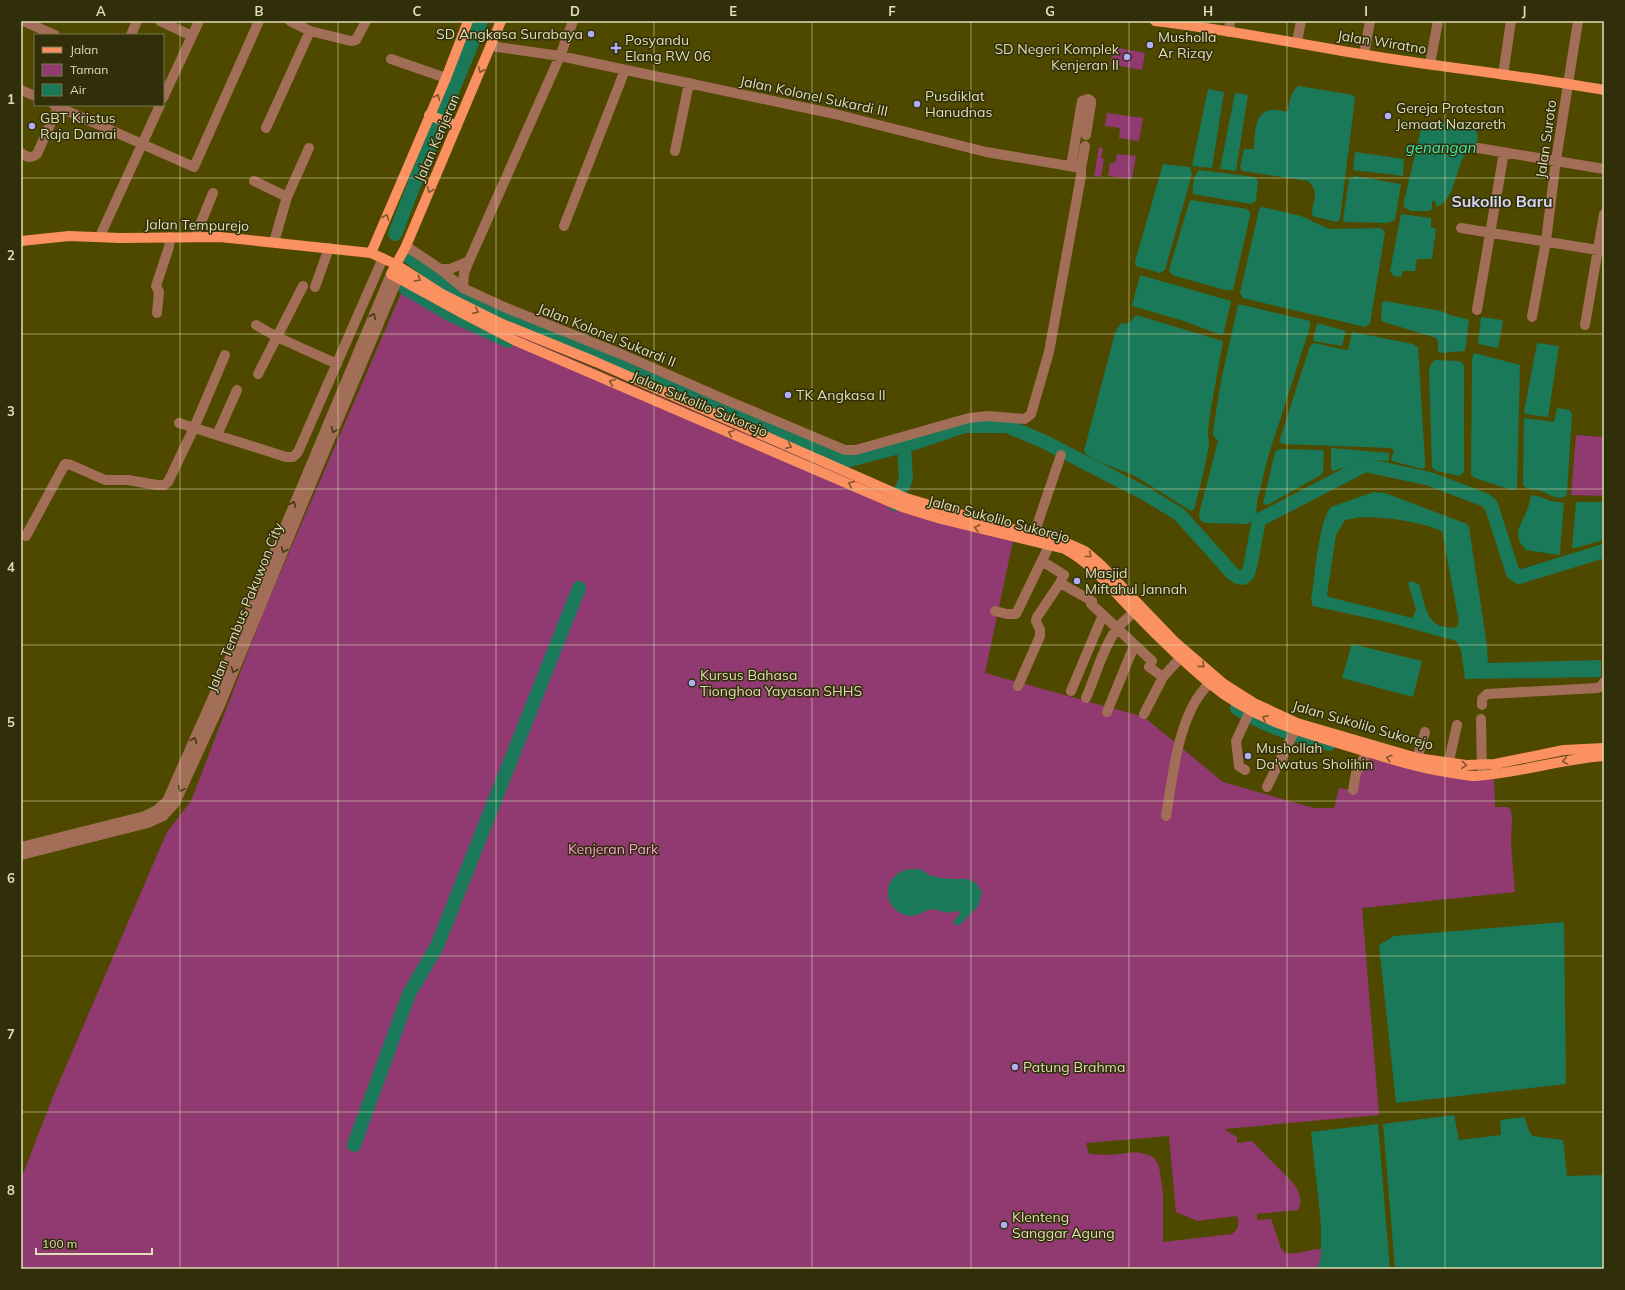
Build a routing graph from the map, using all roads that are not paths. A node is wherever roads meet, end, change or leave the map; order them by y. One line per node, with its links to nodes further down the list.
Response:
1 (23, 21): 20 (street)
2 (137, 21): 21 (street)
3 (160, 21): 22 (street)
4 (199, 21): 22 (street)
5 (259, 21): 44 (street)
6 (290, 21): 18 (street)
7 (366, 21): 18 (street)
8 (468, 21): 31 (main road, Jalan Kenjeran)
9 (501, 21): 24 (main road, Jalan Kenjeran)
10 (573, 21): 26 (street)
11 (1157, 21): 19 (main road, Jalan Wiratno)
12 (1230, 21): 19 (street)
13 (1301, 21): 23 (street)
14 (1370, 21): 25 (street)
15 (1438, 21): 28 (street)
16 (1511, 21): 30 (street)
17 (1578, 21): 33 (street, Jalan Suroto)
18 (310, 31): 42 (street)
19 (1229, 32): 23 (main road, Jalan Wiratno)
20 (53, 34)
21 (131, 34)
22 (192, 36): 37 (street)
23 (1297, 42): 25 (main road, Jalan Wiratno)
24 (491, 46): 26 (street, Jalan Kolonel Sukardi III); 41 (main road, Jalan Kenjeran, one-way to 41)
25 (1364, 54): 28 (main road, Jalan Wiratno)
26 (560, 56): 29 (street, Jalan Kolonel Sukardi III); 72 (street)
27 (391, 59): 31 (street)
28 (1430, 64): 30 (main road, Jalan Wiratno)
29 (625, 70): 32 (street, Jalan Kolonel Sukardi III); 58 (street)
30 (1504, 75): 33 (main road, Jalan Wiratno)
31 (446, 78): 40 (main road, Jalan Kenjeran, one-way to 31)
32 (689, 84): 48 (street); 52 (street, Jalan Kolonel Sukardi III)
33 (1568, 84): 35 (main road, Jalan Wiratno); 51 (street, Jalan Suroto)
34 (21, 90): 36 (street)
35 (1604, 90)
36 (34, 96)
37 (164, 96)
38 (56, 106): 44 (street); 50 (street)
39 (160, 106): 44 (street)
40 (430, 116): 41 (main road); 70 (main road, Jalan Kenjeran, one-way to 40)
41 (456, 126): 67 (main road, Jalan Kenjeran, one-way to 67)
42 (266, 128)
43 (1086, 135): 52 (street)
44 (141, 145): 61 (street)
45 (1085, 146): 52 (street)
46 (309, 148): 56 (street)
47 (1478, 148): 49 (street)
48 (675, 151)
49 (1504, 152): 51 (street); 60 (street)
50 (21, 153)
51 (1556, 160): 53 (street); 65 (street, Jalan Suroto)
52 (1071, 166): 77 (street, Jalan Kolonel Sukardi II)
53 (1604, 169)
54 (254, 181): 56 (street)
55 (213, 193): 63 (street)
56 (287, 197): 66 (street)
57 (1604, 214): 69 (street)
58 (564, 226)
59 (1461, 228): 60 (street)
60 (1490, 233): 65 (street); 78 (street)
61 (100, 236): 62 (main road, Jalan Tempurejo); 64 (main road, Jalan Tempurejo)
62 (170, 237): 63 (main road, Jalan Tempurejo); 79 (street)
63 (196, 237): 66 (main road, Jalan Tempurejo)
64 (21, 241)
65 (1546, 241): 69 (street); 80 (street, Jalan Suroto)
66 (274, 242): 68 (main road, Jalan Tempurejo)
67 (406, 246): 73 (street, Jalan Kolonel Sukardi II); 74 (main road, Jalan Kenjeran)
68 (329, 248): 70 (main road, Jalan Tempurejo); 76 (street)
69 (1601, 250): 82 (street)
70 (371, 253): 71 (main road, Jalan Tempurejo)
71 (383, 258): 74 (main road, Jalan Tempurejo); 86 (street)
72 (469, 261): 73 (street); 77 (street)
73 (440, 269): 77 (street, Jalan Kolonel Sukardi II)
74 (397, 272): 85 (main road, Jalan Sukolilo Sukorejo, one-way to 85); 87 (main road, Jalan Sukolilo Sukorejo); 134 (street, Jalan Tembus Pakuwon City, one-way to 74); 135 (street, Jalan Tembus Pakuwon City, one-way to 135)
75 (304, 286): 83 (street)
76 (315, 287)
77 (463, 288)
78 (1477, 310)
79 (156, 313)
80 (1532, 317)
81 (256, 325): 83 (street)
82 (1585, 325)
83 (277, 337): 86 (street); 88 (street)
84 (225, 355): 91 (street)
85 (596, 362): 87 (main road); 94 (main road, Jalan Sukolilo Sukorejo, one-way to 94)
86 (337, 364): 92 (street)
87 (591, 373): 94 (main road, Jalan Sukolilo Sukorejo, one-way to 87)
88 (258, 374)
89 (237, 390): 92 (street)
90 (179, 422): 91 (street)
91 (194, 428): 92 (street); 97 (street)
92 (217, 435)
93 (1061, 455): 96 (street)
94 (874, 489): 95 (main road, Jalan Sukolilo Sukorejo)
95 (904, 502): 96 (main road, Jalan Sukolilo Sukorejo); 99 (main road, Jalan Sukolilo Sukorejo, one-way to 95)
96 (1034, 534): 98 (main road, Jalan Sukolilo Sukorejo)
97 (26, 536)
98 (1066, 546): 99 (main road, Jalan Sukolilo Sukorejo); 104 (main road, Jalan Sukolilo Sukorejo); 107 (main road, Jalan Sukolilo Sukorejo, one-way to 107)
99 (1048, 547): 100 (street)
100 (1042, 561): 101 (street); 102 (street)
101 (1060, 583): 103 (street); 110 (street)
102 (995, 611)
103 (1103, 615): 105 (street); 113 (street)
104 (1131, 615): 105 (street); 107 (main road, Jalan Sukolilo Sukorejo)
105 (1116, 629): 106 (street); 114 (street)
106 (1134, 646): 108 (street); 116 (street)
107 (1180, 658): 108 (street); 111 (main road, Jalan Sukolilo Sukorejo); 112 (main road, Jalan Sukolilo Sukorejo, one-way to 112)
108 (1163, 677): 118 (street)
109 (1604, 682): 115 (street)
110 (1018, 686)
111 (1207, 686): 112 (main road, Jalan Sukolilo Sukorejo); 133 (street)
112 (1221, 687): 117 (main road, Jalan Sukolilo Sukorejo)
113 (1072, 691)
114 (1086, 698)
115 (1482, 705)
116 (1107, 712)
117 (1249, 712): 121 (main road, Jalan Sukolilo Sukorejo); 129 (street)
118 (1144, 714)
119 (1481, 719): 127 (street)
120 (1457, 725): 128 (street)
121 (1294, 731): 124 (main road, Jalan Sukolilo Sukorejo); 131 (street)
122 (1425, 732): 126 (street)
123 (1604, 748): 127 (main road, Jalan Sukolilo Sukorejo)
124 (1366, 752): 126 (main road, Jalan Sukolilo Sukorejo); 132 (street)
125 (1604, 756): 130 (main road, Jalan Sukolilo Sukorejo, one-way to 130)
126 (1416, 762): 128 (main road, Jalan Sukolilo Sukorejo)
127 (1482, 764): 128 (main road, Jalan Sukolilo Sukorejo, one-way to 127); 130 (street)
128 (1447, 767): 130 (main road, Jalan Sukolilo Sukorejo)
129 (1245, 770)
130 (1482, 775)
131 (1267, 788)
132 (1353, 790)
133 (1166, 816)
134 (21, 847)
135 (21, 854)

